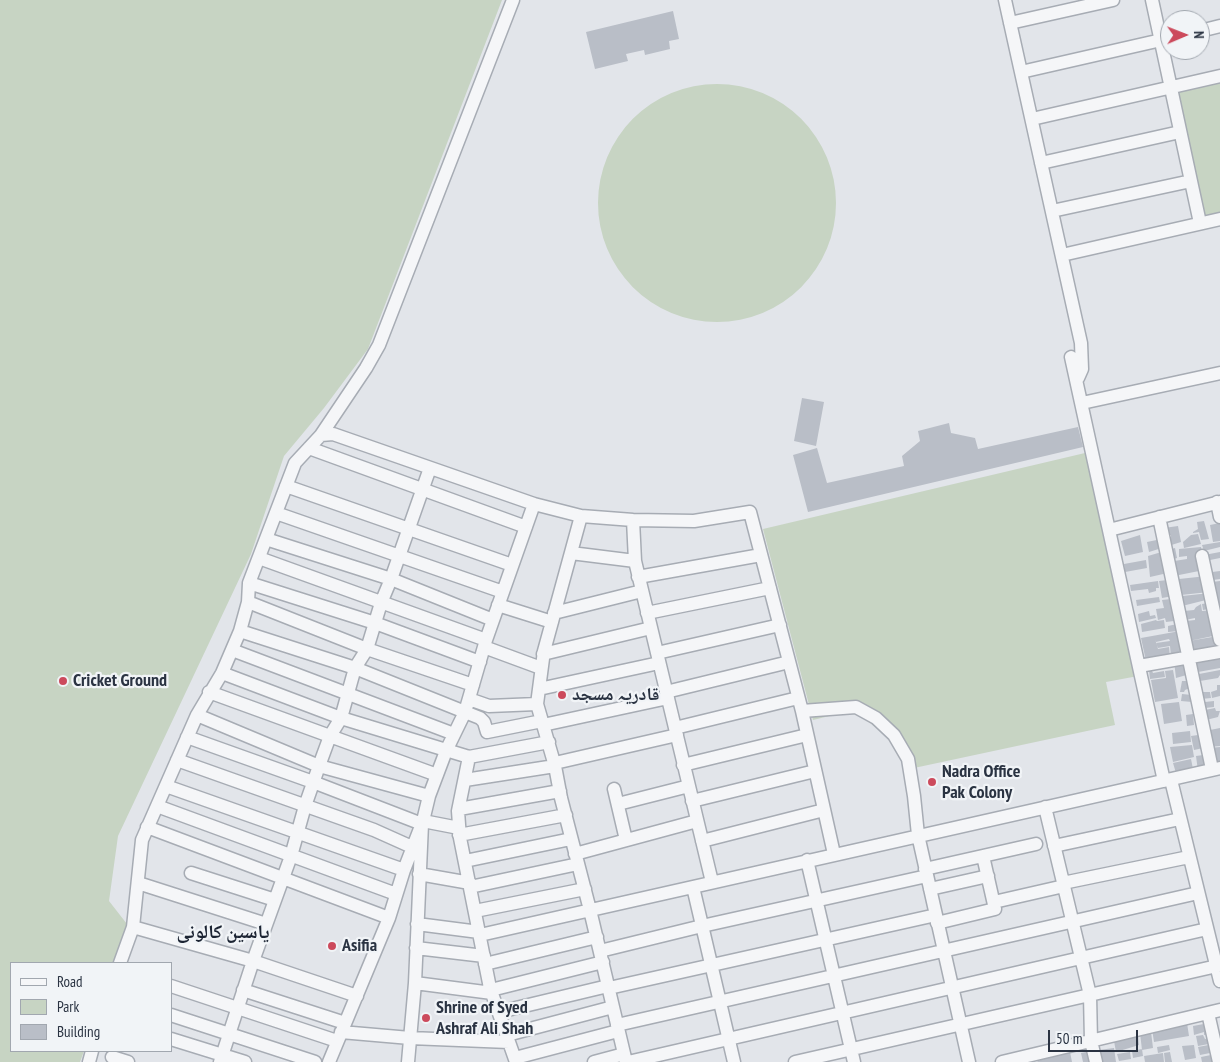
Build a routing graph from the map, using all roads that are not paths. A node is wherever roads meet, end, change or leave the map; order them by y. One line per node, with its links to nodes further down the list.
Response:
1 (513, 0): 24 (street)
2 (1005, 0): 5 (street)
3 (1113, 0): 5 (street)
4 (1152, 0): 6 (street)
5 (1010, 23): 9 (street)
6 (1160, 24)
7 (1160, 40): 9 (street)
8 (1168, 60): 11 (street)
9 (1021, 72): 12 (street)
10 (1220, 76): 11 (street)
11 (1171, 87): 12 (street); 13 (street)
12 (1032, 120): 14 (street)
13 (1180, 132): 14 (street); 15 (street)
14 (1041, 163): 16 (street)
15 (1191, 181): 16 (street); 18 (street)
16 (1052, 211): 19 (street)
17 (1220, 219): 18 (street)
18 (1200, 223): 19 (street)
19 (1062, 255): 22 (street)
20 (1071, 357): 22 (street)
21 (1220, 373): 23 (street)
22 (1076, 380): 23 (street)
23 (1082, 403): 38 (street)
24 (321, 435): 25 (street); 26 (street)
25 (309, 448): 27 (street); 28 (street)
26 (430, 468): 28 (street); 30 (street)
27 (286, 486): 31 (street); 36 (street)
28 (422, 488): 36 (street); 37 (street)
29 (1219, 502): 33 (street); 34 (street)
30 (534, 504): 32 (street); 37 (street)
31 (276, 513): 39 (street); 42 (street)
32 (581, 516): 35 (street); 40 (street)
33 (1159, 517): 38 (street); 69 (street)
34 (1220, 517)
35 (633, 520): 41 (street); 45 (street)
36 (408, 527): 42 (street); 46 (street)
37 (526, 527): 46 (street)
38 (1109, 530): 73 (street)
39 (266, 539): 44 (street); 48 (street)
40 (571, 553): 45 (street); 57 (street)
41 (761, 554): 47 (street); 50 (street)
42 (399, 556): 48 (street); 51 (street)
43 (1202, 556): 63 (street)
44 (259, 558): 49 (street); 54 (street)
45 (635, 561): 47 (street)
46 (512, 565): 51 (street)
47 (638, 577): 52 (street)
48 (391, 579): 54 (street); 58 (street)
49 (249, 583): 53 (street); 59 (street)
50 (770, 588): 56 (street); 60 (street)
51 (503, 592): 55 (street)
52 (642, 592): 56 (street); 57 (street)
53 (248, 602): 62 (street); 65 (street)
54 (381, 603): 59 (street); 64 (street)
55 (498, 605): 57 (street); 58 (street)
56 (647, 613): 61 (street)
57 (553, 618): 68 (street)
58 (493, 620): 64 (street)
59 (376, 623): 65 (street); 71 (street)
60 (780, 625): 70 (street); 72 (street)
61 (651, 628): 68 (street); 70 (street)
62 (240, 631): 66 (street); 74 (street)
63 (1220, 640)
64 (485, 643): 71 (street); 75 (street)
65 (367, 649): 74 (street); 77 (street)
66 (232, 650): 76 (street); 80 (street)
67 (1220, 652): 69 (street)
68 (543, 654): 75 (street)
69 (1189, 656): 73 (street); 102 (street)
70 (658, 658): 78 (street); 81 (street)
71 (480, 662): 77 (street)
72 (789, 662): 81 (street); 82 (street)
73 (1139, 666): 106 (street)
74 (355, 668): 80 (street); 86 (street)
75 (542, 668): 78 (street)
76 (222, 672): 79 (street); 88 (street)
77 (473, 686): 83 (street)
78 (539, 689): 84 (street)
79 (209, 692): 87 (street); 93 (street)
80 (348, 694): 88 (street); 91 (street)
81 (667, 695): 89 (street); 90 (street)
82 (798, 698): 85 (street); 90 (street)
83 (469, 699): 84 (street); 86 (street)
84 (537, 704): 89 (street)
85 (802, 711): 92 (street); 127 (street)
86 (465, 712): 89 (street); 91 (street)
87 (197, 715): 94 (street); 101 (street)
88 (341, 718): 93 (street); 96 (street)
89 (543, 723): 95 (street)
90 (676, 732): 99 (street); 100 (street)
91 (454, 734): 96 (street)
92 (807, 734): 100 (street); 103 (street)
93 (330, 736): 101 (street); 104 (street)
94 (187, 737): 98 (street); 107 (street)
95 (549, 742): 97 (street); 99 (street)
96 (446, 751): 97 (street); 104 (street)
97 (469, 757): 105 (street)
98 (177, 760): 108 (street); 116 (street)
99 (555, 764): 105 (street); 111 (street)
100 (683, 764): 109 (street)
101 (318, 766): 107 (street); 112 (street)
102 (1216, 768): 106 (street)
103 (815, 771): 113 (street); 119 (street)
104 (437, 775): 112 (street)
105 (465, 780): 118 (street)
106 (1168, 780): 117 (street); 121 (street)
107 (313, 782): 116 (street); 123 (street)
108 (166, 786): 115 (street); 125 (street)
109 (689, 786): 113 (street); 114 (street)
110 (614, 789): 114 (street)
111 (560, 792): 118 (street); 120 (street)
112 (429, 796): 123 (street)
113 (692, 801): 122 (street)
114 (618, 804): 129 (street)
115 (157, 806): 124 (street); 135 (street)
116 (305, 806): 125 (street); 133 (street)
117 (1045, 807): 127 (street); 132 (street)
118 (459, 809): 126 (street)
119 (824, 810): 130 (street); 134 (street)
120 (566, 815): 126 (street); 128 (street)
121 (1180, 819): 132 (street); 137 (street)
122 (697, 821): 129 (street); 130 (street)
123 (423, 823): 126 (street); 133 (street); 143 (street)
124 (148, 827): 145 (street); 148 (street)
125 (298, 832): 135 (street); 141 (street)
126 (459, 832): 140 (street)
127 (918, 835): 134 (street); 146 (street)
128 (571, 839): 138 (street); 140 (street)
129 (626, 840): 138 (street)
130 (702, 841): 147 (street)
131 (1036, 844): 136 (street)
132 (1054, 846): 150 (street)
133 (412, 847): 141 (street)
134 (834, 854): 139 (street)
135 (291, 856): 145 (street); 154 (street)
136 (983, 856): 144 (street); 146 (street)
137 (1190, 856): 150 (street); 153 (street)
138 (576, 859): 149 (street); 152 (street)
139 (807, 860): 147 (street); 156 (street)
140 (465, 861): 149 (street)
141 (404, 870): 154 (street)
142 (191, 873): 155 (street)
143 (420, 874): 149 (street); 164 (street)
144 (988, 876): 146 (street); 157 (street)
145 (283, 878): 155 (street); 160 (street)
146 (927, 878): 156 (street); 161 (street)
147 (712, 882): 151 (street)
148 (138, 883): 163 (street); 166 (street)
149 (470, 885): 159 (street)
150 (1063, 885): 157 (street); 162 (street)
151 (693, 887): 158 (street); 165 (street)
152 (584, 889): 158 (street); 159 (street)
153 (1198, 893): 162 (street); 167 (street)
154 (396, 894): 160 (street)
155 (275, 900): 163 (street)
156 (816, 901): 165 (street); 170 (street)
157 (994, 902): 161 (street)
158 (590, 910): 168 (street); 169 (street)
159 (475, 911): 168 (street)
160 (389, 918): 189 (street)
161 (936, 919): 170 (street); 172 (street)
162 (1072, 922): 172 (street); 174 (street)
163 (266, 924): 176 (street)
164 (417, 924): 168 (street); 171 (street)
165 (702, 926): 173 (street); 178 (street)
166 (133, 927): 176 (street); 177 (street)
167 (1207, 929): 174 (street); 179 (street)
168 (480, 934): 175 (street)
169 (597, 937): 173 (street); 175 (street)
170 (825, 940): 178 (street); 180 (street)
171 (416, 948): 175 (street); 182 (street)
172 (944, 952): 180 (street); 185 (street)
173 (601, 956): 184 (street); 187 (street)
174 (1081, 958): 185 (street); 188 (street)
175 (485, 960): 187 (street)
176 (253, 961): 186 (street); 189 (street)
177 (120, 962)
178 (711, 966): 184 (street); 190 (street)
179 (1216, 966): 181 (street); 188 (street)
180 (833, 976): 190 (street); 195 (street)
181 (1220, 981)
182 (415, 983): 187 (street); 201 (street)
183 (172, 986): 192 (street)
184 (609, 987): 191 (street); 194 (street)
185 (952, 987): 195 (street); 197 (street)
186 (243, 990): 192 (street); 199 (street)
187 (492, 991): 194 (street)
188 (1090, 995): 197 (street); 205 (street)
189 (357, 996): 199 (street)
190 (719, 1002): 198 (street); 204 (street)
191 (613, 1007): 198 (street); 202 (street)
192 (237, 1008): 199 (street); 200 (street)
193 (1214, 1011): 205 (street); 222 (street)
194 (498, 1012): 202 (street)
195 (842, 1013): 204 (street); 206 (street)
196 (172, 1015): 200 (street)
197 (961, 1025): 206 (street); 219 (street)
198 (618, 1028): 209 (street); 210 (street)
199 (341, 1032): 201 (street); 214 (street)
200 (229, 1033): 208 (street); 213 (street)
201 (410, 1038): 202 (street); 215 (street)
202 (508, 1038): 210 (street)
203 (172, 1039): 208 (street)
204 (728, 1039): 209 (street); 217 (street)
205 (1091, 1041): 220 (street); 221 (street)
206 (852, 1056): 218 (street)
207 (112, 1057): 211 (street)
208 (221, 1058): 212 (street)
209 (626, 1059): 216 (street)
210 (516, 1060)
211 (128, 1062)
212 (245, 1062)
213 (315, 1062)
214 (329, 1062)
215 (408, 1062)
216 (594, 1062)
217 (734, 1062)
218 (795, 1062)
219 (968, 1062)
220 (1002, 1062)
221 (1096, 1062)
222 (1219, 1062)

